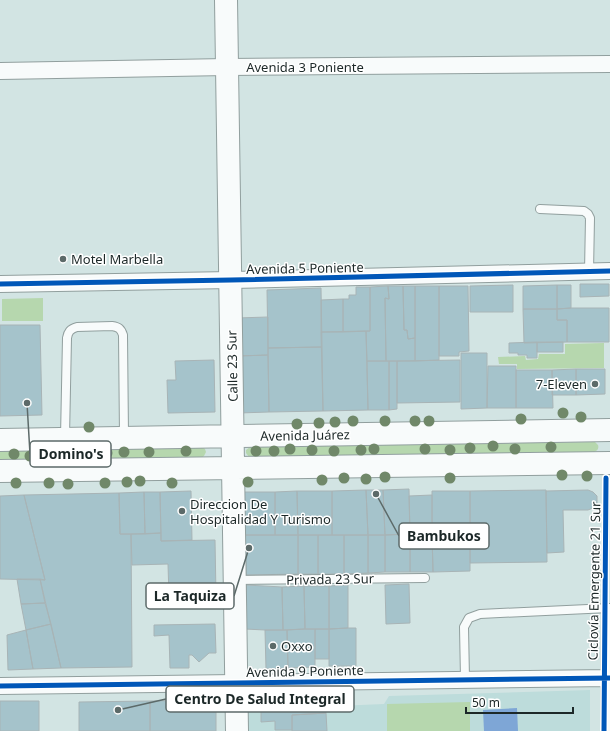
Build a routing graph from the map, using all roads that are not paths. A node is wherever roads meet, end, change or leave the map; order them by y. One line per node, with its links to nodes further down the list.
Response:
1 (226, 0): 3 (main road, Calle 23 Sur)
2 (610, 64): 3 (street, Avenida 3 Poniente)
3 (227, 68): 4 (street, Avenida 3 Poniente); 8 (main road, Calle 23 Sur)
4 (0, 71)
5 (540, 210): 7 (lane)
6 (610, 271): 7 (street, Avenida 5 Poniente)
7 (589, 272): 8 (street, Avenida 5 Poniente)
8 (230, 280): 9 (street, Avenida 5 Poniente); 11 (main road, Calle 23 Sur)
9 (0, 284)
10 (610, 430): 11 (main road, Avenida Juárez)
11 (233, 436): 12 (main road, Avenida Juárez); 16 (main road, Calle 23 Sur)
12 (124, 437): 13 (main road, Avenida Juárez); 13 (lane)
13 (65, 438): 14 (main road, Avenida Juárez)
14 (0, 440)
15 (610, 463): 16 (main road)
16 (234, 468): 17 (main road); 19 (main road, Calle 23 Sur)
17 (0, 471)
18 (425, 578): 19 (lane, Privada 23 Sur)
19 (235, 580): 24 (main road, Calle 23 Sur)
20 (610, 608): 23 (lane)
21 (610, 615): 22 (street)
22 (610, 678): 23 (street, Avenida 9 Poniente); 27 (street)
23 (465, 680): 24 (street, Avenida 9 Poniente)
24 (237, 683): 25 (street, Avenida 9 Poniente); 26 (main road, Calle 23 Sur)
25 (0, 686)
26 (237, 731)
27 (609, 731)

